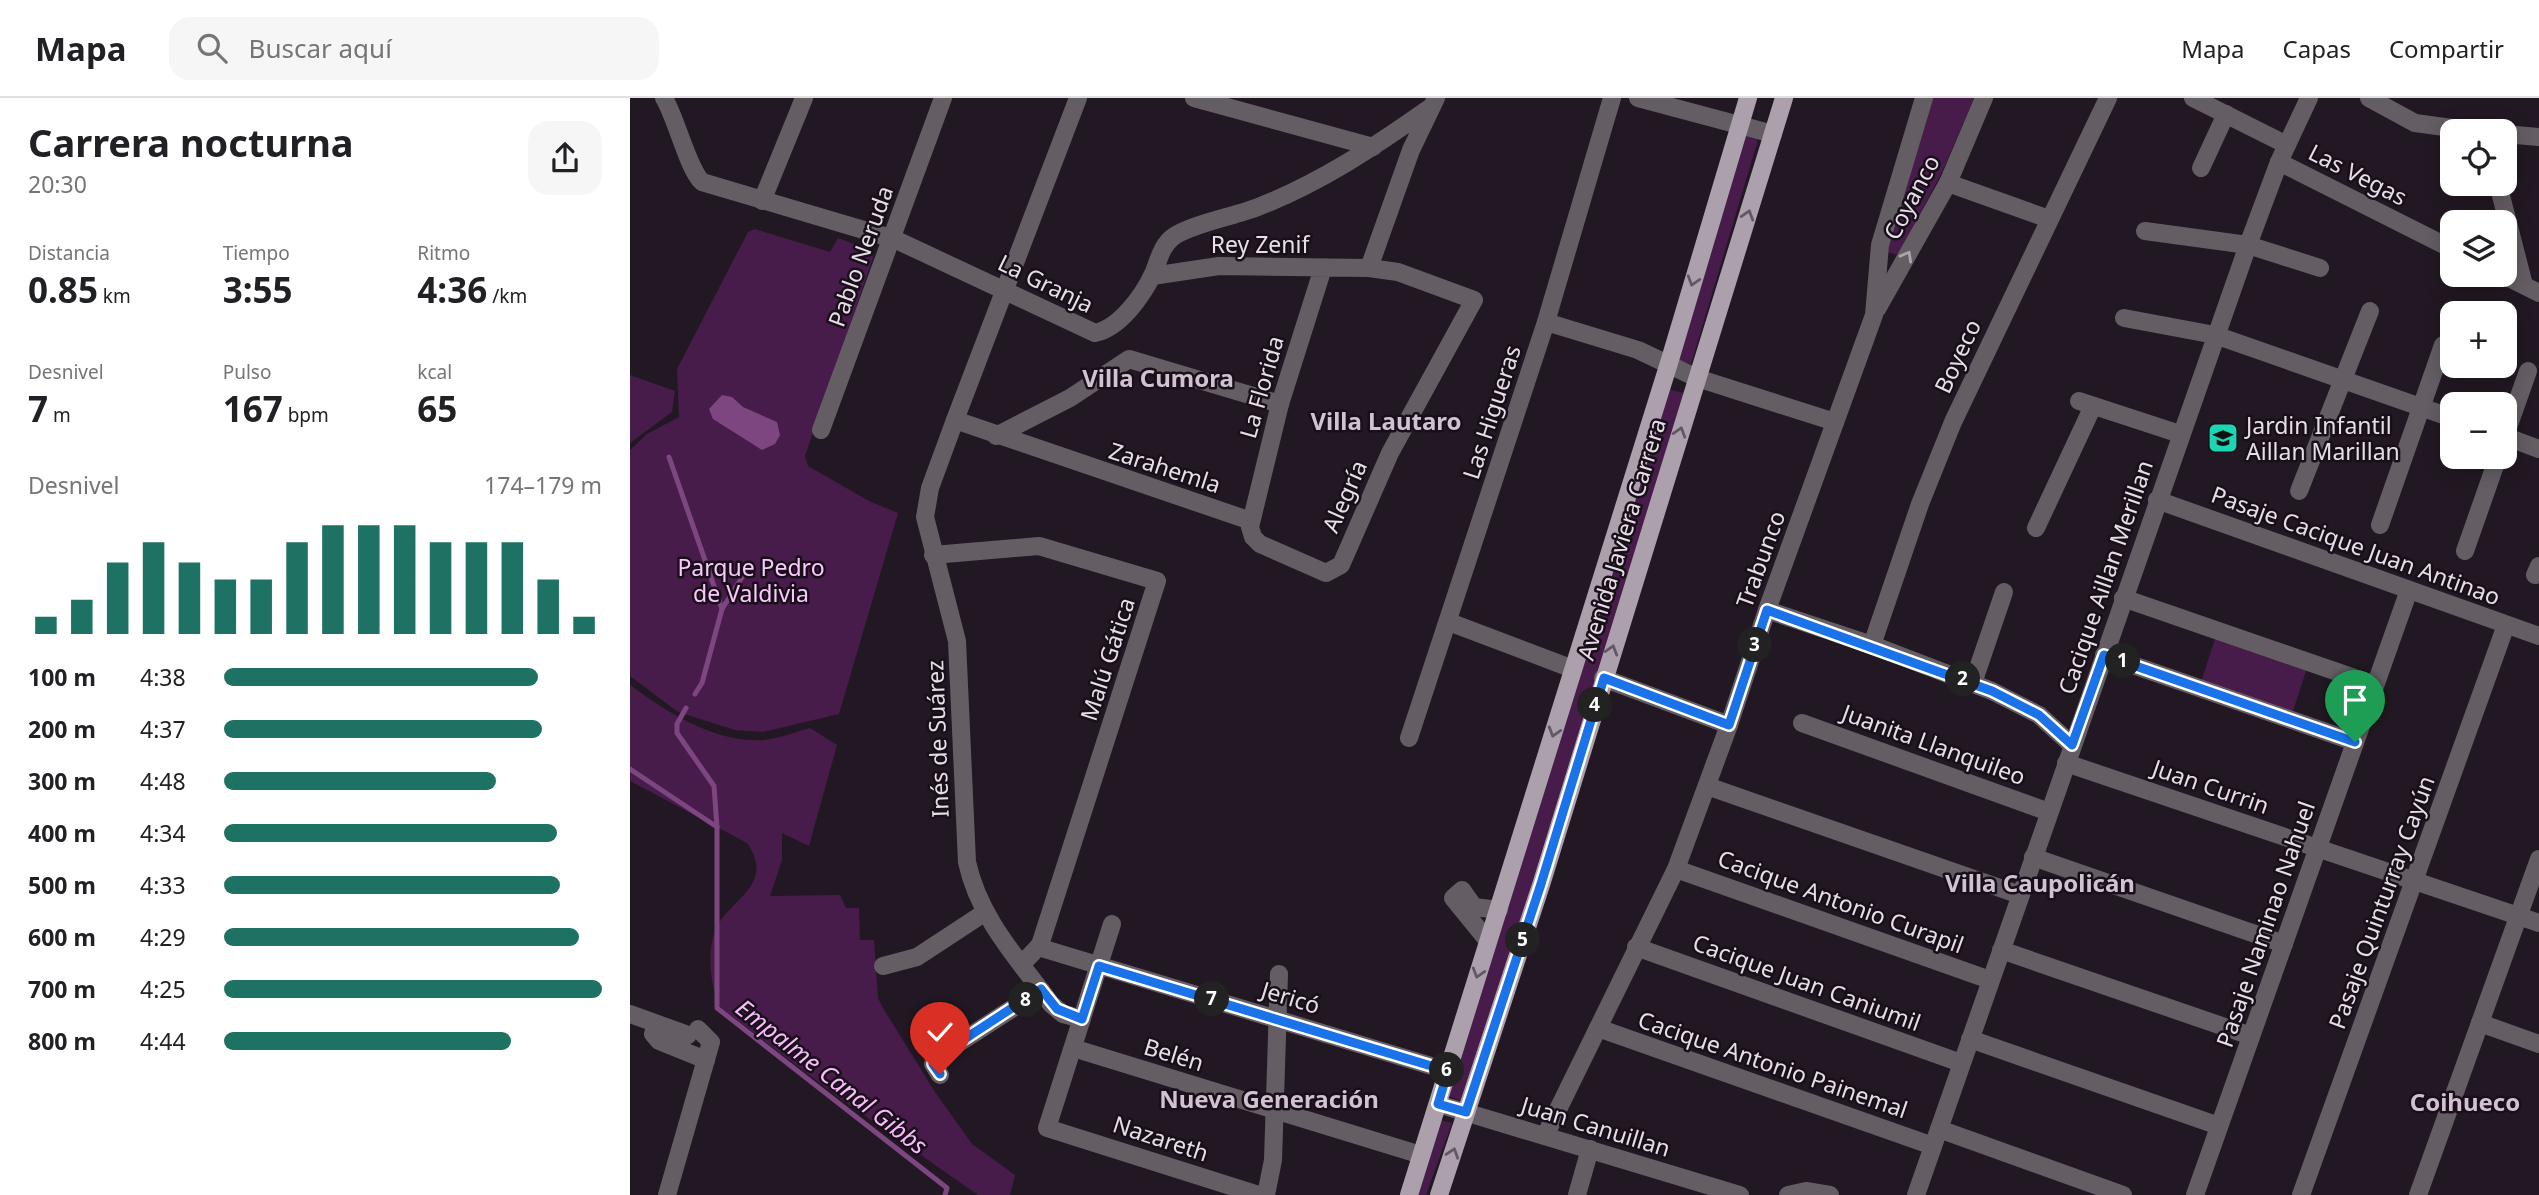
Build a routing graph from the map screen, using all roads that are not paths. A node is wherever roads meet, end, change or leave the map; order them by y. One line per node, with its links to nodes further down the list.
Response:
1 (664, 98): 29 (street, La Granja)
2 (804, 98): 29 (street)
3 (943, 98): 32 (street, Pablo Neruda)
4 (1078, 98): 40 (street, Inés de Suárez)
5 (1194, 98): 24 (street)
6 (1612, 98): 45 (street, Las Higueras)
7 (1638, 98): 18 (street)
8 (1748, 98): 18 (main road, Avenida Javiera Carrera)
9 (1784, 98): 20 (main road, Avenida Javiera Carrera)
10 (1924, 98): 43 (street, Trabunco)
11 (1984, 98): 27 (street, Coyanco)
12 (2108, 98): 30 (street, Boyeco)
13 (2193, 98): 17 (street, Las Vegas)
14 (2309, 98): 23 (street, Cacique Aillan Merillan)
15 (2369, 98): 19 (street)
16 (1432, 104): 24 (street, La Granja); 36 (street)
17 (2226, 114): 23 (street, Las Vegas); 26 (street)
18 (1740, 125): 20 (street); 48 (main road, Avenida Javiera Carrera, one-way to 48)
19 (2440, 126)
20 (1773, 134): 50 (main road, Avenida Javiera Carrera, one-way to 20)
21 (2517, 135): 22 (street)
22 (2539, 137)
23 (2287, 145): 25 (street, Cacique Aillan Merillan)
24 (1373, 147): 38 (street, La Granja)
25 (2279, 162): 33 (street, Las Vegas); 34 (street, Cacique Aillan Merillan)
26 (2200, 169)
27 (1948, 183): 30 (street); 43 (street, Coyanco, one-way to 27)
28 (2502, 196): 39 (street)
29 (762, 201): 32 (street, La Granja)
30 (2049, 219): 78 (street, Boyeco)
31 (2145, 231): 34 (street)
32 (894, 239): 40 (street, La Granja); 58 (street, Pablo Neruda)
33 (2440, 243)
34 (2248, 245): 37 (street); 46 (street, Cacique Aillan Merillan)
35 (1323, 268): 36 (street, Rey Zenif); 38 (street, Rey Zenif); 53 (street, La Florida)
36 (1369, 268): 41 (street, Rey Zenif)
37 (2320, 268)
38 (1152, 275): 40 (street, La Granja)
39 (2531, 289)
40 (1004, 290): 56 (street, Inés de Suárez)
41 (1474, 300): 66 (street, Alegría)
42 (2370, 311): 51 (street)
43 (1874, 315): 57 (street, Trabunco)
44 (2124, 317): 46 (street)
45 (1546, 322): 48 (street); 75 (street, Las Higueras)
46 (2215, 335): 51 (street); 59 (street, Cacique Aillan Merillan)
47 (2440, 353): 54 (street)
48 (1669, 363): 50 (street); 80 (main road, Avenida Javiera Carrera)
49 (2528, 371): 52 (street)
50 (1697, 378): 57 (street); 81 (main road, Avenida Javiera Carrera, one-way to 50)
51 (2343, 379): 54 (street); 64 (street)
52 (2517, 403)
53 (1280, 404): 60 (street); 66 (street, La Florida)
54 (2421, 407): 55 (street); 67 (street)
55 (2440, 414)
56 (955, 420): 60 (street, Zarahemla); 70 (street, Inés de Suárez)
57 (1835, 422): 74 (street, Trabunco)
58 (821, 430)
59 (2180, 434): 65 (street, Cacique Aillan Merillan); 68 (street)
60 (996, 436): 66 (street, Zarahemla)
61 (2517, 441): 62 (street)
62 (2539, 449)
63 (2494, 469): 69 (street)
64 (2299, 491)
65 (2157, 500): 71 (street, Pasaje Cacique Juan Antinao); 73 (street, Cacique Aillan Merillan)
66 (1251, 521)
67 (2380, 525)
68 (2036, 528)
69 (2465, 551)
70 (933, 555): 99 (street, Inés de Suárez); 105 (street, Malú Gática)
71 (2409, 590): 76 (street, Pasaje Cacique Juan Antinao); 83 (street, Pasaje Naminao Nahuel)
72 (2004, 592): 82 (street)
73 (2123, 598): 79 (street, Cacique Aillan Merillan); 83 (street)
74 (1767, 610): 78 (street); 85 (street, Trabunco)
75 (1450, 622): 80 (street); 86 (street, Las Higueras)
76 (2507, 625): 77 (street, Pasaje Cacique Juan Antinao); 96 (street, Pasaje Quinturray Cayún)
77 (2539, 636)
78 (1872, 645): 82 (street)
79 (2104, 655): 87 (street); 88 (street, Cacique Aillan Merillan)
80 (1573, 669): 98 (main road, Avenida Javiera Carrera, one-way to 98)
81 (1604, 678): 85 (street); 130 (main road, Avenida Javiera Carrera)
82 (1973, 683): 88 (street)
83 (2375, 685): 87 (street, Pasaje Naminao Nahuel)
84 (1802, 723): 91 (street, Juanita Llanquileo)
85 (1729, 725): 90 (street, Trabunco)
86 (1409, 738)
87 (2355, 742): 92 (street, Pasaje Naminao Nahuel)
88 (2072, 745): 89 (street, Cacique Aillan Merillan)
89 (2066, 763): 91 (street, Cacique Aillan Merillan); 92 (street, Juan Currin)
90 (1707, 786): 95 (street, Trabunco); 97 (street)
91 (2049, 812): 93 (street, Cacique Aillan Merillan)
92 (2318, 848): 96 (street, Juan Currin); 104 (street, Pasaje Naminao Nahuel)
93 (2033, 857): 97 (street, Cacique Aillan Merillan); 104 (street)
94 (2539, 859): 100 (street)
95 (1676, 869): 106 (street, Trabunco); 112 (street, Cacique Antonio Curapil)
96 (2414, 880): 100 (street, Juan Currin); 150 (street, Pasaje Quinturray Cayún)
97 (2020, 895): 107 (street, Cacique Aillan Merillan)
98 (1499, 910): 103 (main road, Avenida Javiera Carrera); 103 (street)
99 (984, 913): 108 (street, Inés de Suárez); 109 (street)
100 (2519, 916): 101 (street, Juan Currin); 117 (street)
101 (2539, 923)
102 (1112, 924): 110 (street)
103 (1488, 941): 126 (main road, Avenida Javiera Carrera, one-way to 126)
104 (2284, 944): 120 (street, Pasaje Naminao Nahuel)
105 (1038, 947): 108 (street, Malú Gática); 110 (street, Jericó)
106 (1636, 947): 119 (street, Trabunco); 125 (street, Cacique Juan Caniumil)
107 (2001, 950): 112 (street, Cacique Aillan Merillan); 120 (street)
108 (1022, 964): 113 (street, Inés de Suárez)
109 (883, 966)
110 (1099, 966): 115 (street); 116 (street, Jericó)
111 (1279, 974): 116 (street)
112 (1990, 980): 121 (street, Cacique Aillan Merillan)
113 (1041, 989): 115 (street, Inés de Suárez); 127 (street)
114 (630, 1014): 118 (street)
115 (1082, 1019): 123 (street)
116 (1278, 1019): 126 (street, Jericó); 129 (street)
117 (2480, 1023): 122 (street); 151 (street)
118 (656, 1024): 124 (street); 124 (street)
119 (1598, 1028): 133 (street, Trabunco); 134 (street, Cacique Antonio Painemal)
120 (2251, 1036): 131 (street, Pasaje Naminao Nahuel)
121 (1970, 1039): 125 (street, Cacique Aillan Merillan); 131 (street)
122 (2539, 1044)
123 (1073, 1048): 129 (street, Belén); 139 (street, Nazareth)
124 (706, 1060): 138 (street)
125 (1961, 1063): 132 (street, Cacique Aillan Merillan)
126 (1448, 1071): 128 (main road, Avenida Javiera Carrera)
127 (940, 1074)
128 (1438, 1104): 130 (street, Juan Canuillan); 136 (main road, Avenida Javiera Carrera)
129 (1275, 1111): 136 (street, Belén); 140 (street)
130 (1466, 1112): 133 (street, Juan Canuillan); 142 (main road, Avenida Javiera Carrera, one-way to 130)
131 (2219, 1126): 149 (street, Pasaje Naminao Nahuel)
132 (1939, 1129): 134 (street, Cacique Aillan Merillan); 148 (street)
133 (1545, 1136): 135 (street, Juan Canuillan)
134 (1933, 1146): 147 (street, Cacique Aillan Merillan)
135 (1590, 1149): 137 (street, Juan Canuillan); 143 (street)
136 (1421, 1156): 141 (main road, Avenida Javiera Carrera)
137 (1696, 1189): 144 (street, Juan Canuillan)
138 (667, 1195)
139 (1259, 1195)
140 (1266, 1195)
141 (1409, 1195)
142 (1439, 1195)
143 (1577, 1195)
144 (1740, 1195)
145 (1788, 1195): 146 (street)
146 (1829, 1195)
147 (1916, 1195)
148 (2123, 1195)
149 (2195, 1195)
150 (2301, 1195)
151 (2418, 1195)

